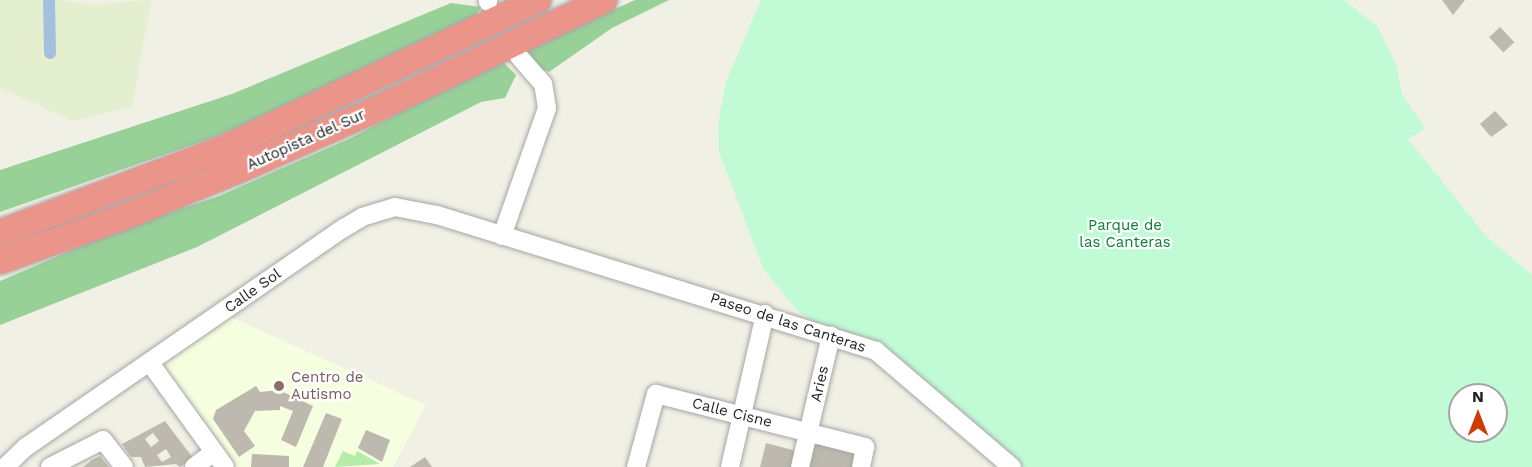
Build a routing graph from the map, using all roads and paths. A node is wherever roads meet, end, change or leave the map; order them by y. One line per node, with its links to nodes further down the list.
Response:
1 (538, 0): 4 (highway, Autopista del Sur)
2 (604, 0): 8 (highway, Autopista del Sur)
3 (519, 56): 7 (street)
4 (121, 190): 5 (highway); 6 (highway, Autopista del Sur)
5 (0, 222)
6 (0, 233)
7 (502, 236): 9 (street, Calle Sol); 14 (street, Calle Sol)
8 (51, 243): 10 (highway, Autopista del Sur); 11 (highway)
9 (528, 243): 12 (street, Paseo de las Canteras)
10 (0, 261)
11 (0, 269)
12 (765, 314): 13 (street, Paseo de las Canteras); 15 (street)
13 (831, 336): 16 (street, Aries); 28 (street, Paseo de las Canteras)
14 (150, 363): 17 (street, Calle Sol); 18 (street)
15 (743, 416): 16 (street, Calle Cisne); 25 (street, Calle Cisne); 26 (street)
16 (809, 432): 19 (street, Calle Cisne); 27 (street, Aries)
17 (30, 444): 20 (street, Calle Sol); 21 (street)
18 (214, 452): 23 (street); 24 (street)
19 (864, 461)
20 (6, 467)
21 (48, 467): 22 (street)
22 (124, 467)
23 (194, 467)
24 (225, 467)
25 (636, 467)
26 (730, 467)
27 (800, 467)
28 (1012, 467)

